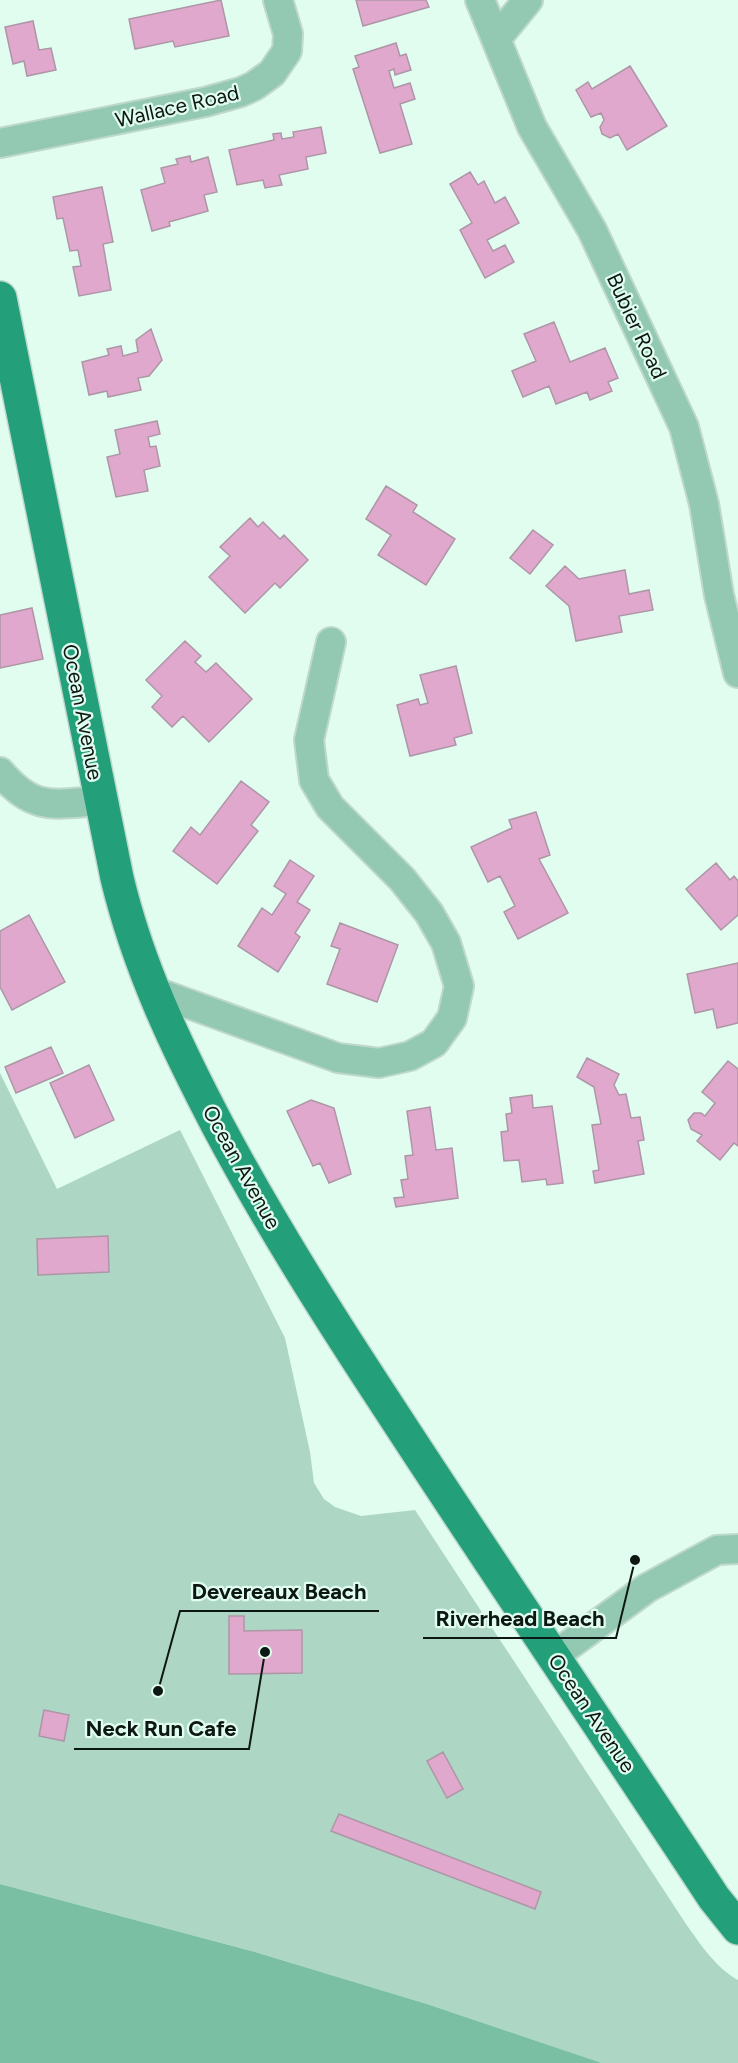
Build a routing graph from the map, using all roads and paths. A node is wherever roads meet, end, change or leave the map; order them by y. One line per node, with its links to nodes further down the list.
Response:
1 (278, 0): 5 (street, Wallace Road)
2 (480, 0): 4 (street, Bubier Road)
3 (528, 0): 4 (street)
4 (496, 39): 8 (street, Bubier Road)
5 (0, 143)
6 (0, 298): 10 (main road, Ocean Avenue)
7 (331, 642): 11 (street)
8 (738, 673)
9 (0, 772): 10 (street)
10 (100, 801): 11 (main road, Ocean Avenue)
11 (153, 991): 13 (main road, Ocean Avenue)
12 (738, 1549): 13 (street)
13 (554, 1656): 14 (main road, Ocean Avenue)
14 (738, 1928)

